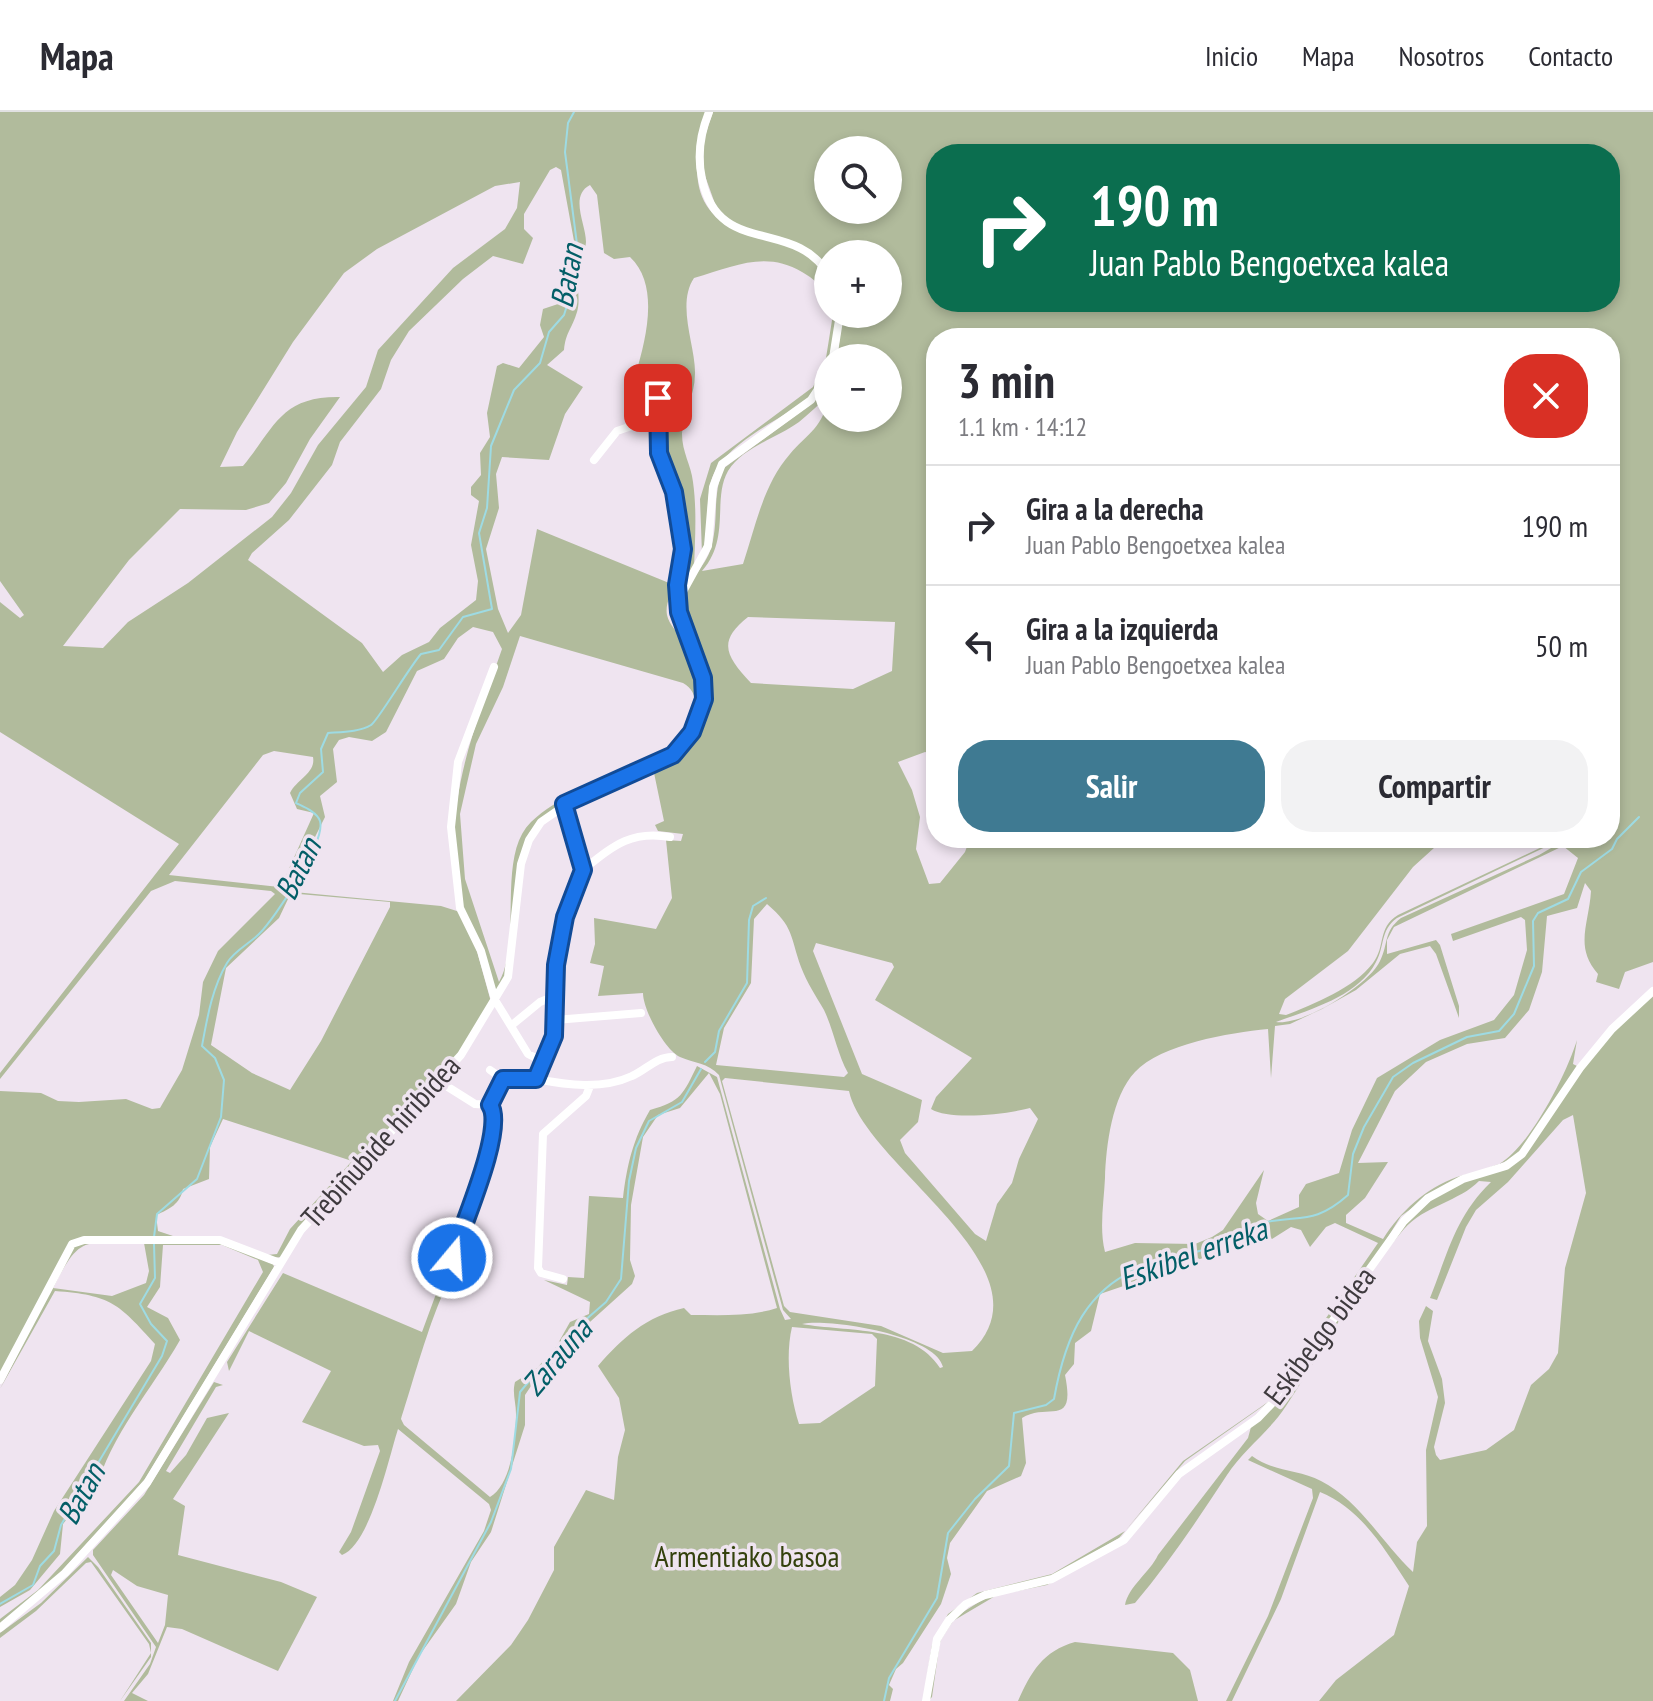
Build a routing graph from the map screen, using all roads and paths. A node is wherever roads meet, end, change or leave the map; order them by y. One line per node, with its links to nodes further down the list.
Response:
1 (709, 112): 2 (street)
2 (814, 257)
3 (658, 378): 5 (street, Trebiñubide hiribidea)
4 (814, 395): 7 (street)
5 (658, 417): 6 (street); 7 (street, Trebiñubide hiribidea)
6 (594, 460)
7 (679, 602): 9 (street, Trebiñubide hiribidea)
8 (494, 667): 14 (street)
9 (564, 804): 11 (street); 14 (street, Trebiñubide hiribidea)
10 (670, 837): 11 (street)
11 (583, 870): 13 (street)
12 (1653, 991): 33 (street, Eskibelgo bidea)
13 (555, 996): 16 (street); 17 (street)
14 (495, 1000): 17 (street); 18 (street, Trebiñubide hiribidea)
15 (641, 1013): 16 (street)
16 (555, 1020): 21 (street)
17 (512, 1025): 21 (street)
18 (461, 1055): 20 (street); 25 (street, Trebiñubide hiribidea)
19 (672, 1057): 26 (street)
20 (470, 1061)
21 (542, 1061): 24 (street)
22 (490, 1070): 23 (street)
23 (503, 1079): 24 (street); 27 (street)
24 (536, 1079): 26 (street)
25 (440, 1082): 27 (street); 29 (street, Trebiñubide hiribidea)
26 (590, 1086): 30 (street)
27 (490, 1105): 28 (street)
28 (452, 1258)
29 (280, 1263): 31 (street); 32 (street, Trebiñubide hiribidea)
30 (563, 1279)
31 (0, 1380)
32 (0, 1628)
33 (926, 1701)

